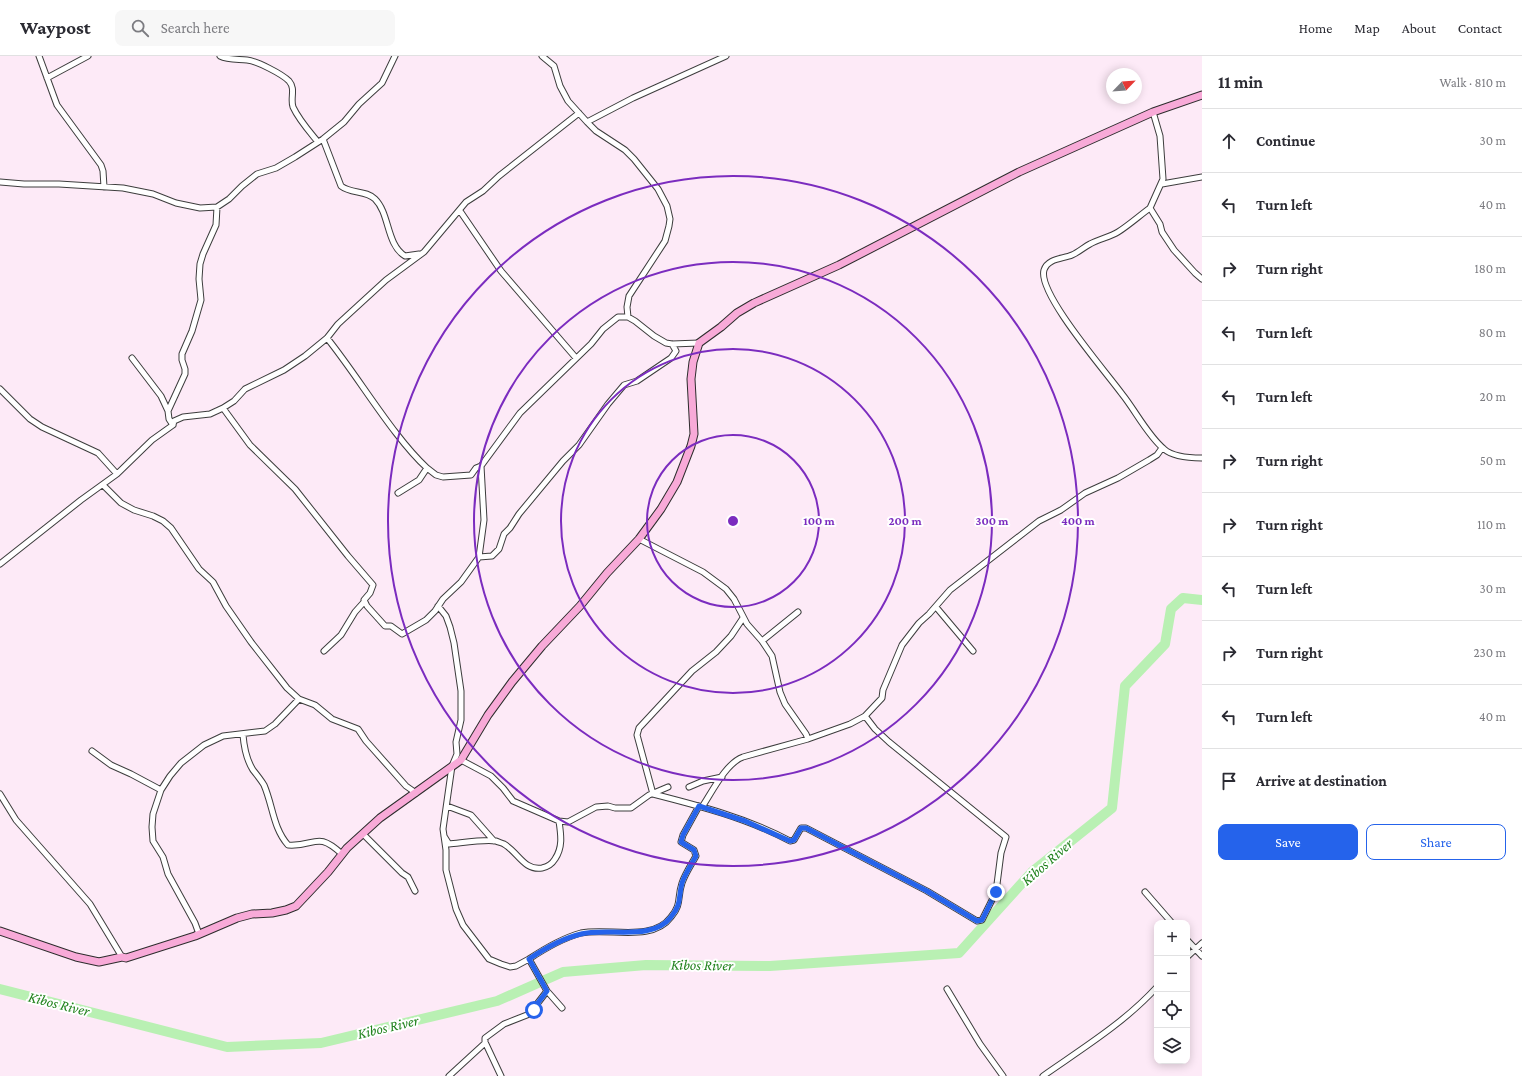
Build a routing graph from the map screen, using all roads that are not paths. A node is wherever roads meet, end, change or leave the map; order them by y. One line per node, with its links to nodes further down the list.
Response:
1 (39, 56): 7 (street)
2 (88, 56): 7 (street)
3 (220, 56): 13 (street)
4 (395, 56): 12 (street)
5 (542, 56): 10 (street)
6 (726, 56): 11 (street)
7 (47, 78): 17 (street)
8 (1202, 95): 9 (main road)
9 (1153, 112): 16 (street); 25 (main road)
10 (579, 113): 11 (street); 20 (street)
11 (586, 122): 23 (street)
12 (323, 139): 13 (street); 21 (street)
13 (318, 142): 18 (street)
14 (1202, 177): 16 (street)
15 (0, 182): 17 (street)
16 (1162, 184): 19 (street)
17 (104, 187): 18 (street)
18 (218, 208): 31 (street)
19 (1150, 208): 22 (street); 33 (street)
20 (460, 211): 21 (street); 28 (street)
21 (422, 253): 24 (street)
22 (1202, 279)
23 (628, 317): 26 (street); 28 (street)
24 (327, 338): 30 (street); 36 (street)
25 (699, 343): 26 (street); 40 (main road)
26 (672, 344): 41 (street)
27 (132, 358): 31 (street)
28 (576, 358): 35 (street)
29 (0, 389): 37 (street)
30 (223, 408): 32 (street); 43 (street)
31 (168, 411): 32 (street)
32 (173, 425): 37 (street)
33 (1162, 448): 34 (street); 45 (street)
34 (1202, 458)
35 (482, 466): 36 (street); 41 (street)
36 (427, 468): 39 (street)
37 (117, 474): 38 (street)
38 (103, 485): 42 (street); 51 (street)
39 (398, 493)
40 (639, 539): 47 (street); 56 (main road)
41 (479, 557): 44 (street)
42 (0, 564)
43 (364, 602): 44 (street); 49 (street)
44 (438, 606): 57 (street)
45 (936, 607): 50 (street); 52 (street)
46 (798, 612): 48 (street)
47 (743, 618): 48 (street); 64 (street)
48 (762, 641): 54 (street)
49 (324, 651)
50 (973, 651)
51 (298, 699): 53 (street); 62 (street)
52 (865, 716): 54 (street); 66 (street)
53 (243, 735): 61 (street); 71 (street)
54 (808, 739): 58 (street)
55 (92, 751): 61 (street)
56 (461, 760): 57 (main road); 67 (street)
57 (452, 766): 62 (main road); 65 (street)
58 (722, 777): 59 (street); 66 (street)
59 (689, 786)
60 (668, 787): 64 (street)
61 (162, 790): 76 (street)
62 (416, 793): 68 (main road)
63 (0, 794): 82 (street)
64 (653, 794): 66 (street); 67 (street)
65 (447, 806): 69 (street); 70 (street)
66 (700, 806): 83 (street)
67 (559, 821): 70 (street)
68 (363, 834): 71 (main road); 72 (street)
69 (443, 834): 70 (street); 83 (street)
70 (494, 841)
71 (342, 854): 76 (main road)
72 (416, 891)
73 (1146, 892): 74 (street)
74 (1169, 920)
75 (0, 931): 82 (main road)
76 (199, 934): 82 (main road)
77 (1190, 943): 79 (street)
78 (1202, 943): 79 (street)
79 (1196, 949): 80 (street); 81 (street)
80 (1189, 956)
81 (1202, 956)
82 (122, 957)
83 (529, 959): 84 (street)
84 (546, 989): 87 (street); 88 (street)
85 (947, 989): 91 (street)
86 (1154, 990): 92 (street)
87 (562, 1008)
88 (485, 1043): 89 (street); 90 (street)
89 (449, 1076)
90 (501, 1076)
91 (1003, 1076)
92 (1043, 1076)

